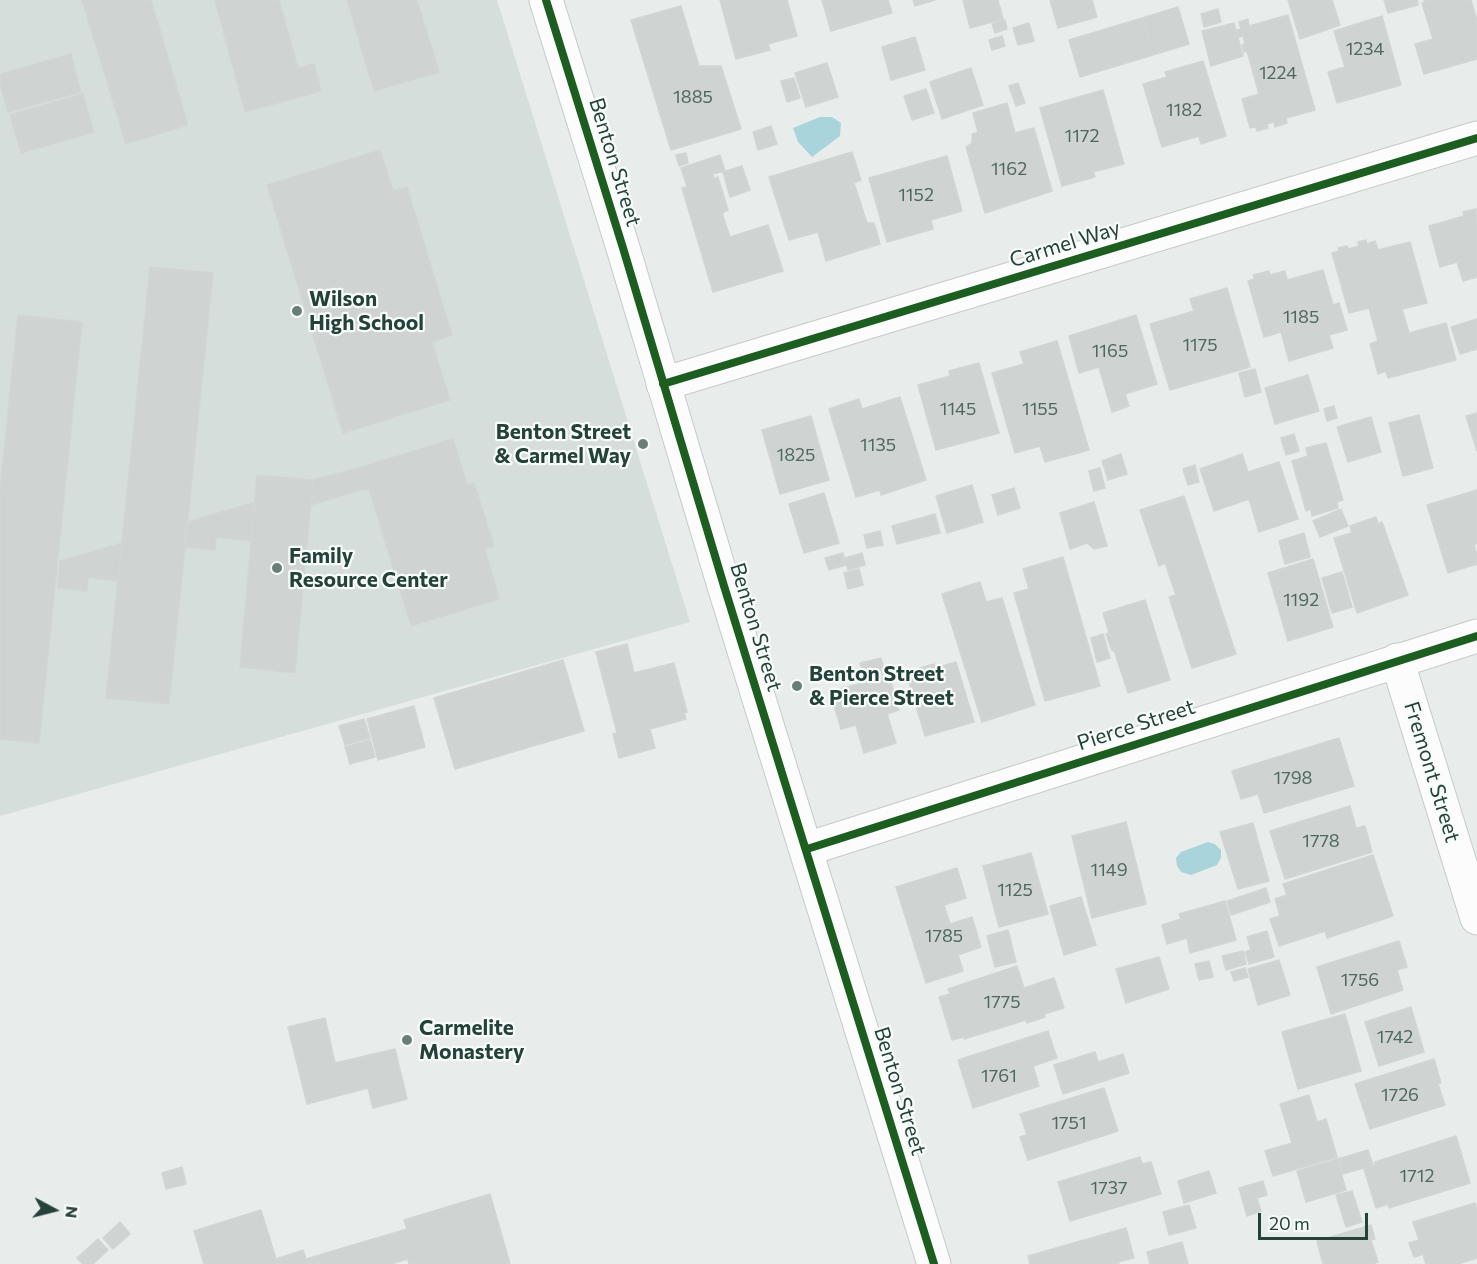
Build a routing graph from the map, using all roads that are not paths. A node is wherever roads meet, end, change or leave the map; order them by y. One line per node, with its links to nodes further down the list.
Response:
1 (546, 0): 3 (street, Benton Street)
2 (1477, 138): 3 (street, Carmel Way)
3 (663, 384): 6 (street, Benton Street)
4 (1477, 636): 5 (street, Pierce Street)
5 (1397, 660): 6 (street, Pierce Street); 7 (street, Fremont Street)
6 (807, 849): 8 (street, Benton Street)
7 (1477, 918)
8 (934, 1264)

